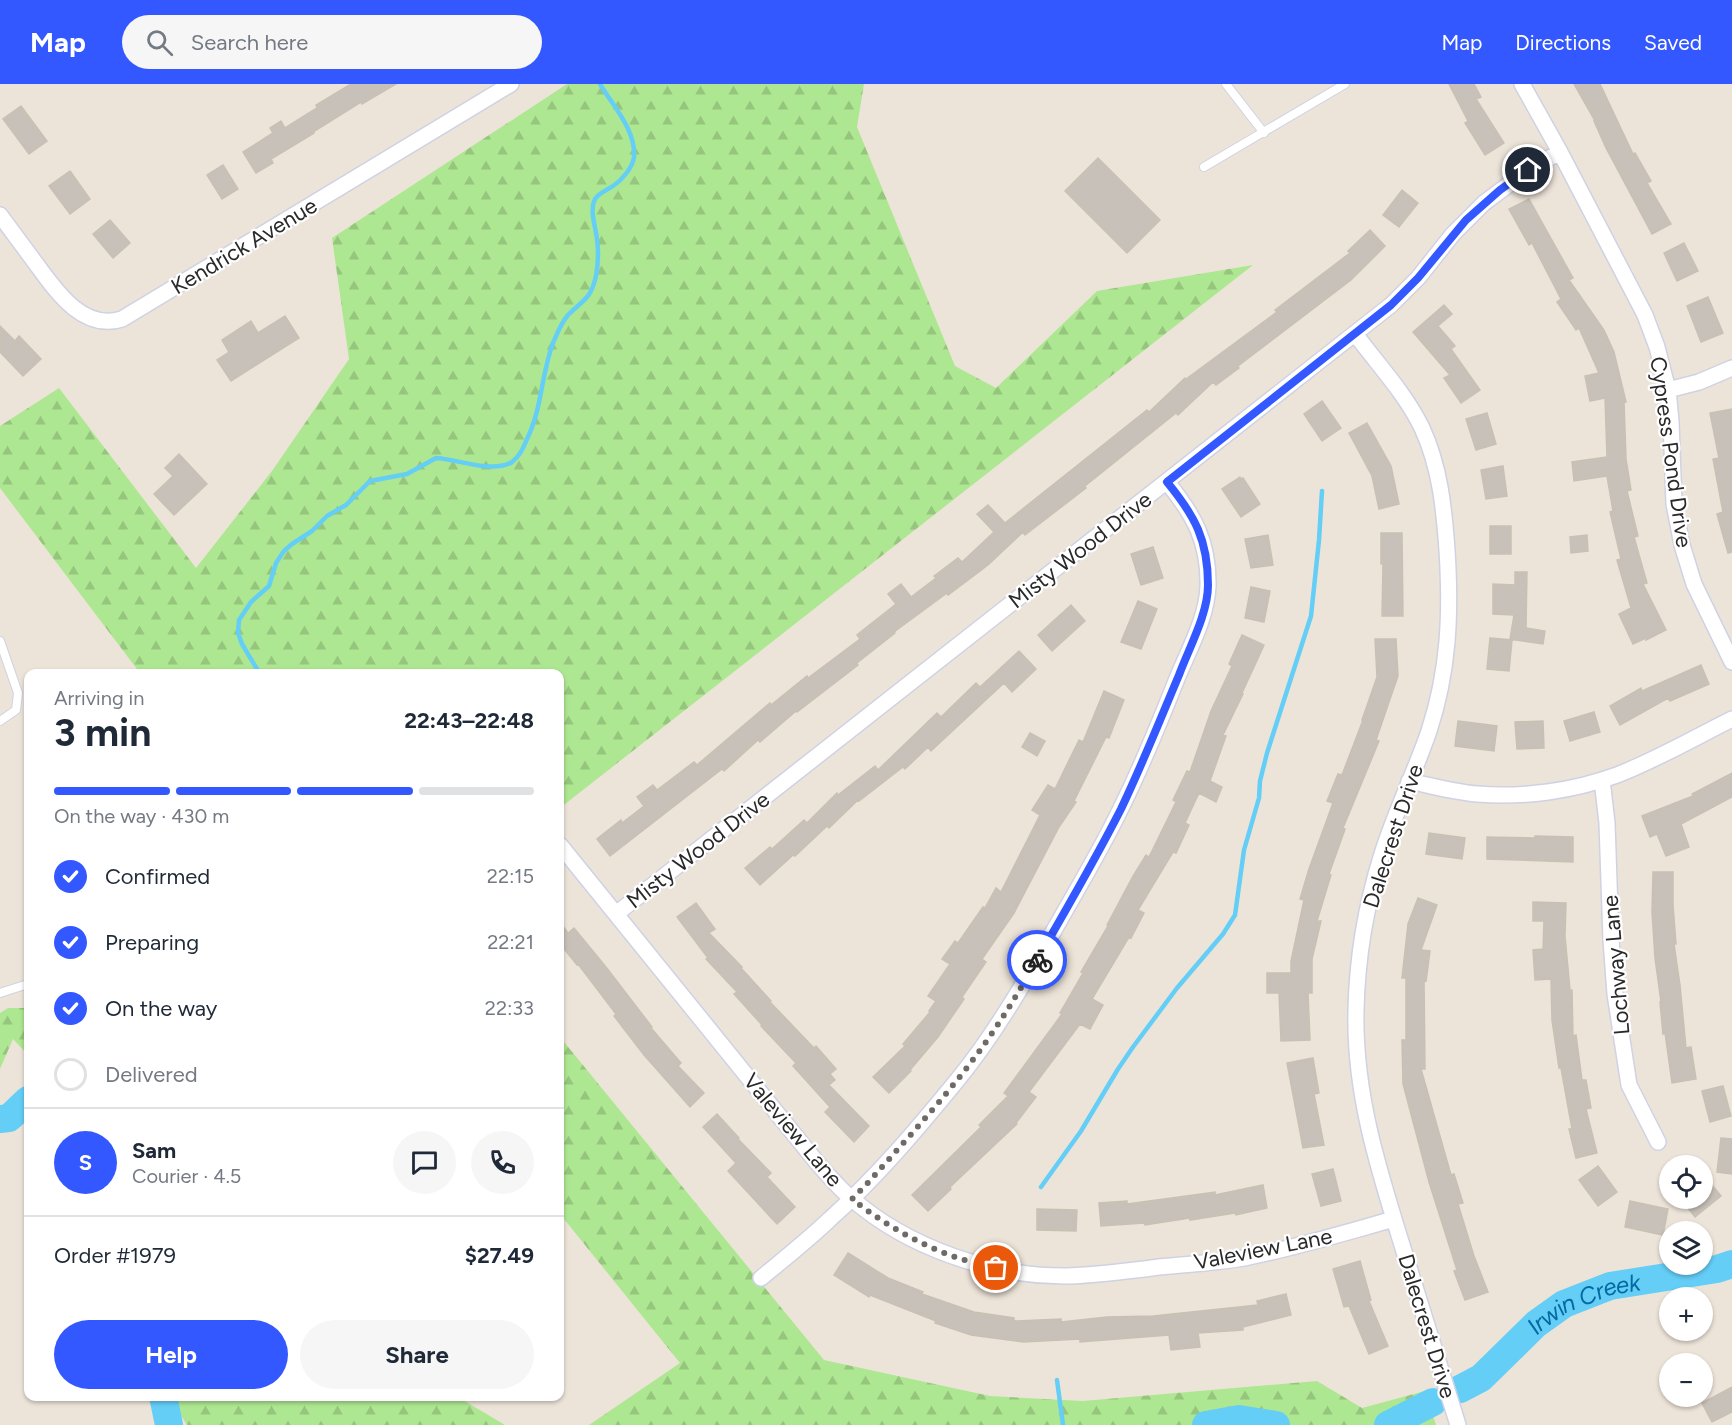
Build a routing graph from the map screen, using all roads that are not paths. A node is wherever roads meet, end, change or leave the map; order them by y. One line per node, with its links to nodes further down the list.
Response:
1 (512, 84): 8 (street, Kendrick Avenue)
2 (1226, 84): 5 (lane)
3 (1345, 84): 5 (lane)
4 (1522, 84): 6 (street, Cypress Pond Drive)
5 (1264, 132): 7 (lane)
6 (1560, 152): 9 (street, Misty Wood Drive); 11 (street, Cypress Pond Drive)
7 (1204, 167)
8 (0, 215)
9 (1353, 336): 12 (street, Misty Wood Drive); 18 (street, Dalecrest Drive)
10 (1732, 368): 11 (street)
11 (1668, 390): 14 (street, Cypress Pond Drive)
12 (1167, 482): 20 (street, Misty Wood Drive); 24 (street)
13 (0, 641): 16 (lane)
14 (1732, 662)
15 (1732, 719): 17 (street)
16 (0, 721)
17 (1602, 780): 18 (street); 23 (street, Lochway Lane)
18 (1409, 781): 25 (street, Dalecrest Drive)
19 (564, 850): 20 (street, Valeview Lane)
20 (616, 914): 24 (street, Valeview Lane)
21 (24, 985): 22 (lane)
22 (0, 993)
23 (1658, 1142)
24 (852, 1199): 25 (street, Valeview Lane); 26 (street)
25 (1394, 1219): 27 (street, Dalecrest Drive)
26 (761, 1278)
27 (1458, 1425)

